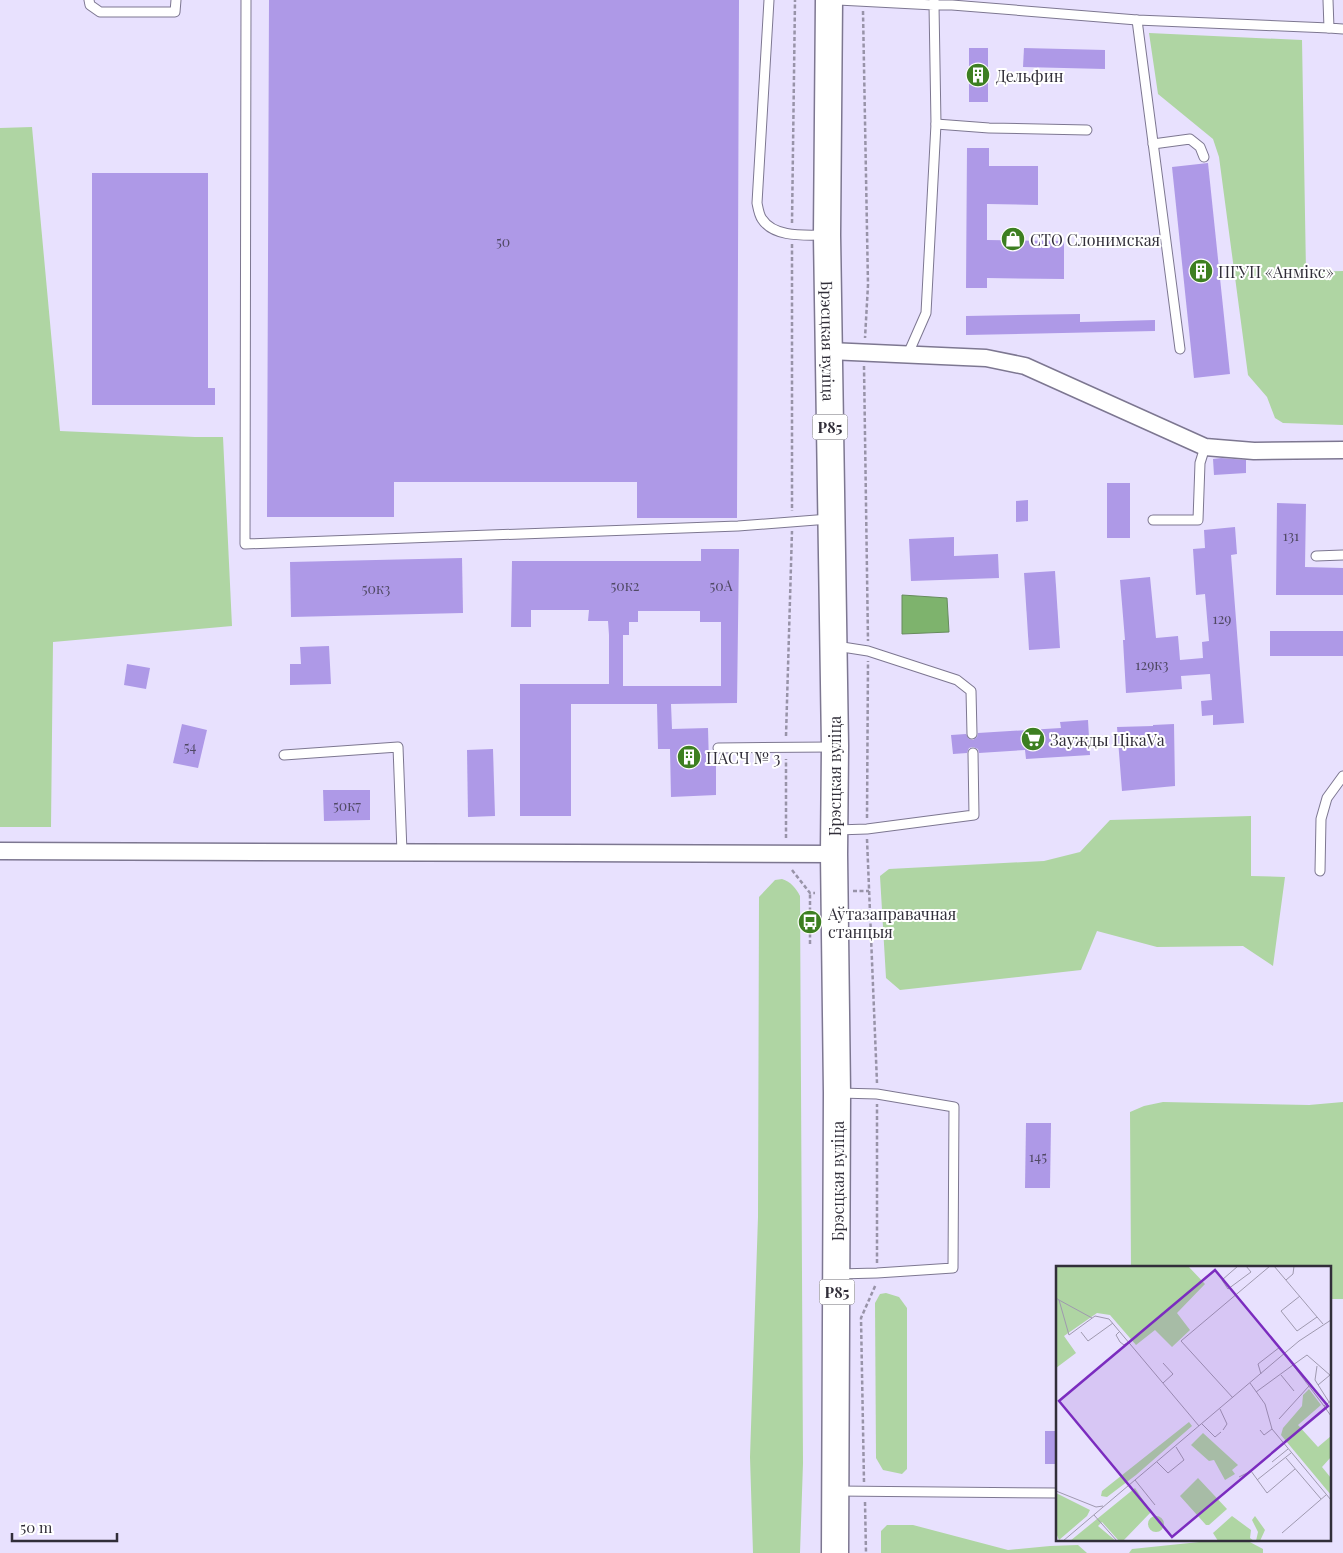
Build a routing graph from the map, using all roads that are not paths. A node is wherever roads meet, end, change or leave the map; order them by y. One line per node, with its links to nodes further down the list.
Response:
1 (88, 0): 2 (lane)
2 (176, 0)
3 (246, 0): 22 (lane)
4 (769, 0): 16 (lane)
5 (829, 0): 16 (main road, Брэсцкая вуліца / Р85)
6 (838, 0): 8 (lane)
7 (1328, 0): 10 (lane)
8 (934, 2): 9 (lane); 12 (lane)
9 (1137, 20): 10 (lane); 14 (lane)
10 (1329, 28): 11 (lane)
11 (1343, 29)
12 (936, 124): 13 (lane); 19 (lane)
13 (1087, 130)
14 (1153, 144): 15 (lane); 17 (lane)
15 (1204, 157)
16 (827, 235): 18 (main road, Брэсцкая вуліца / Р85)
17 (1180, 349)
18 (829, 351): 19 (street); 22 (main road, Брэсцкая вуліца / Р85)
19 (908, 354): 20 (street)
20 (1205, 447): 21 (street); 23 (lane)
21 (1343, 450)
22 (831, 518): 26 (main road, Брэсцкая вуліца / Р85)
23 (1153, 520)
24 (1343, 555): 25 (lane)
25 (1316, 556)
26 (833, 646): 27 (lane); 28 (main road, Брэсцкая вуліца / Р85)
27 (972, 734)
28 (835, 746): 29 (lane); 33 (main road, Брэсцкая вуліца / Р85)
29 (718, 748)
30 (973, 753): 33 (lane)
31 (284, 755): 35 (lane)
32 (1343, 776): 36 (lane)
33 (834, 842): 35 (street); 37 (main road, Брэсцкая вуліца / Р85)
34 (0, 851): 35 (street)
35 (402, 852)
36 (1320, 871)
37 (838, 1093): 38 (main road, Брэсцкая вуліца / Р85); 38 (lane)
38 (837, 1274): 39 (main road, Брэсцкая вуліца / Р85)
39 (835, 1491): 40 (lane); 41 (main road, Брэсцкая вуліца / Р85)
40 (1056, 1493)
41 (835, 1553)

